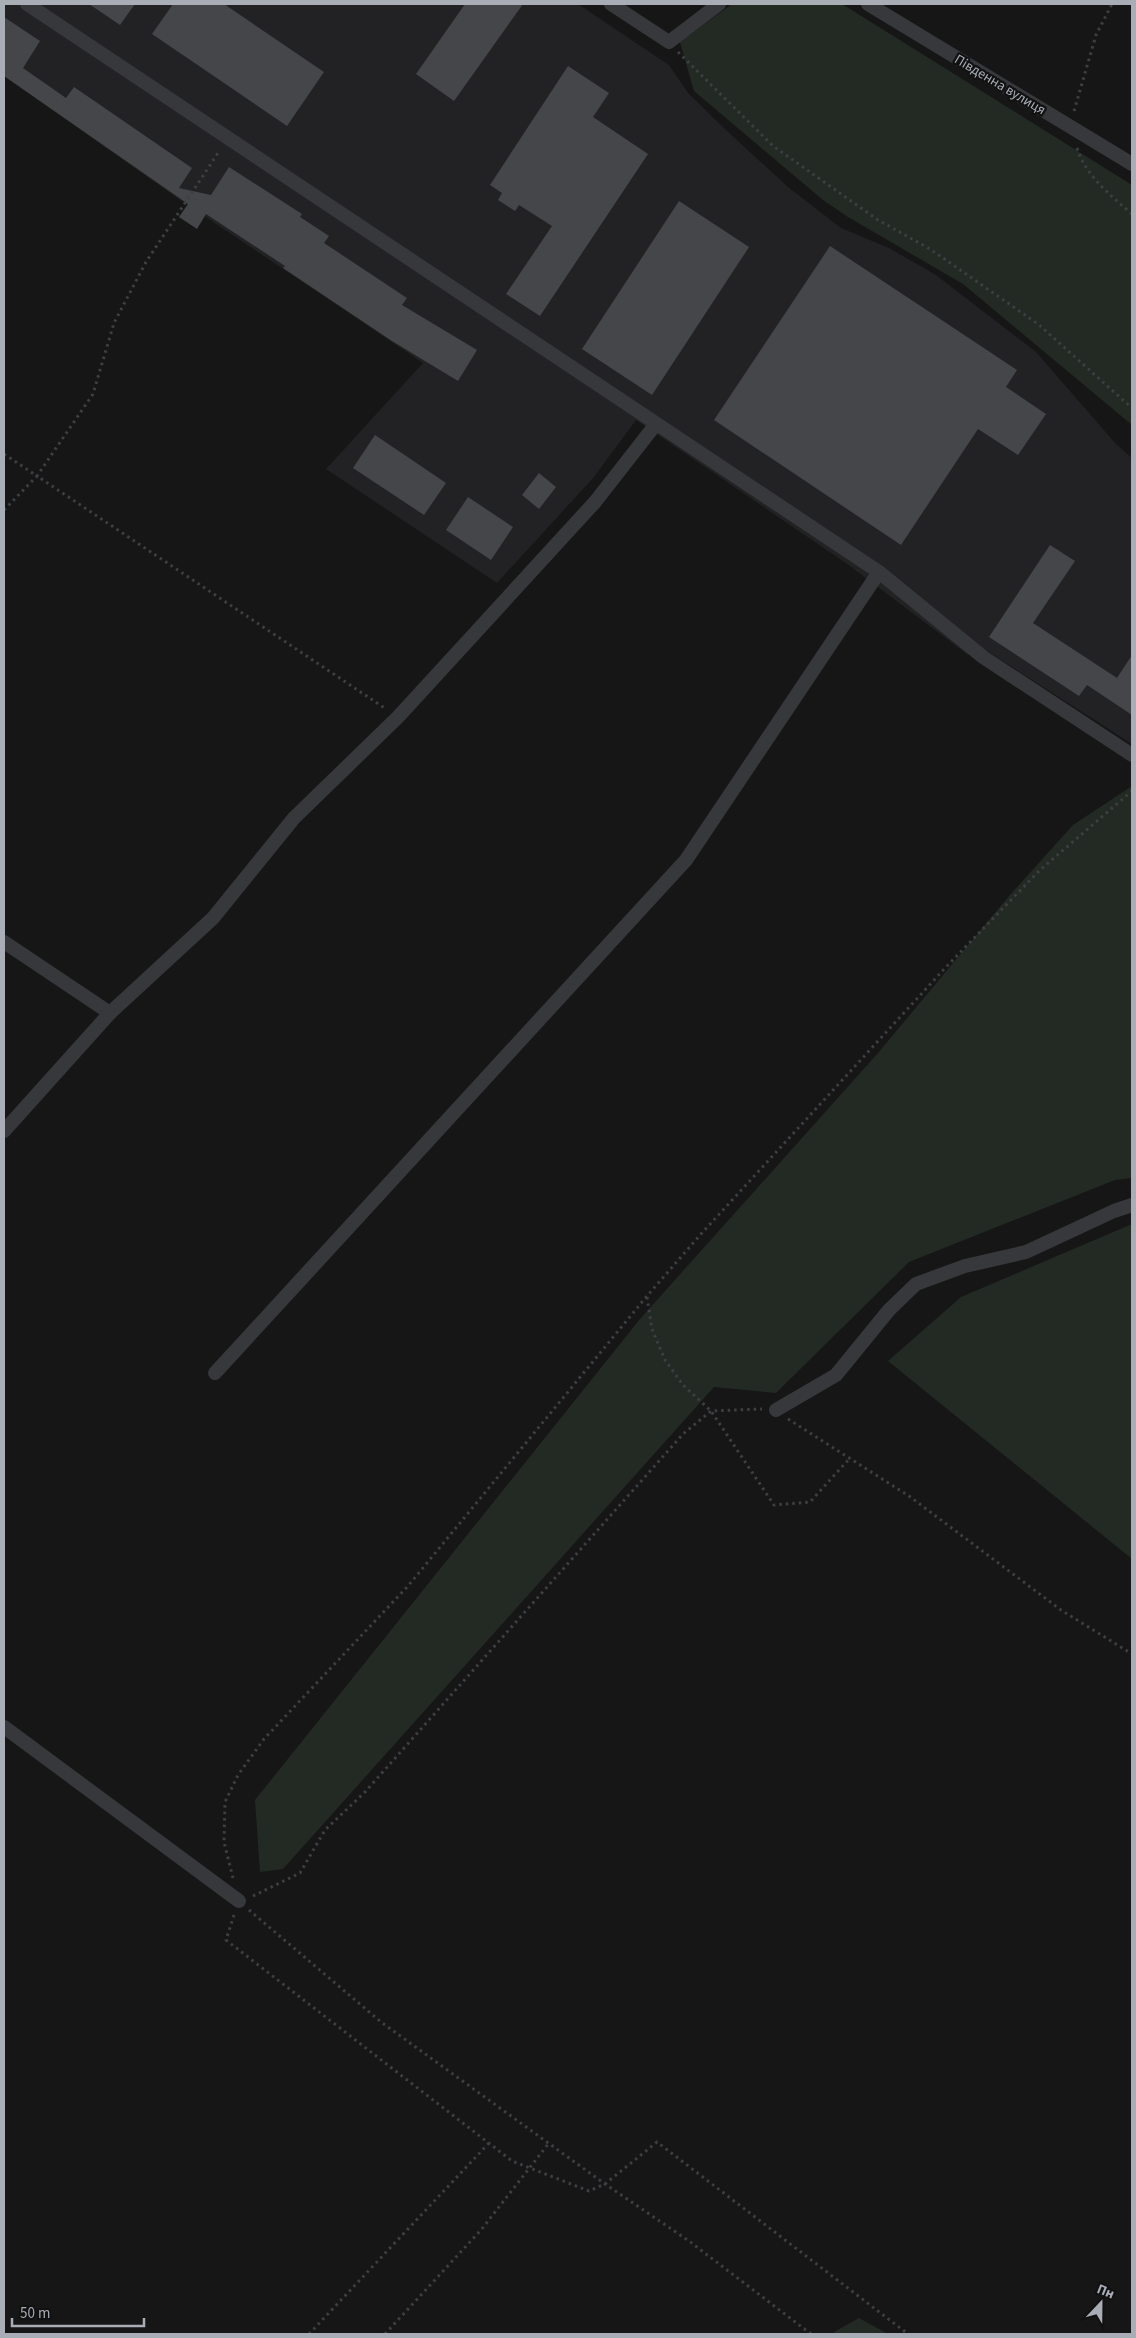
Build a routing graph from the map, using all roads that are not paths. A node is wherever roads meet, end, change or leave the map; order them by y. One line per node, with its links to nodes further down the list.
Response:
1 (27, 4): 6 (street)
2 (610, 4): 3 (street)
3 (720, 4)
4 (868, 4): 5 (street, Південна вулиця)
5 (1132, 164)
6 (656, 424): 7 (street); 10 (street)
7 (879, 572): 8 (street); 13 (street)
8 (1132, 755)
9 (4, 942): 10 (street)
10 (110, 1013): 11 (street)
11 (4, 1131)
12 (1132, 1205): 14 (street)
13 (215, 1372)
14 (776, 1410)
15 (4, 1727): 16 (street)
16 (239, 1901)

